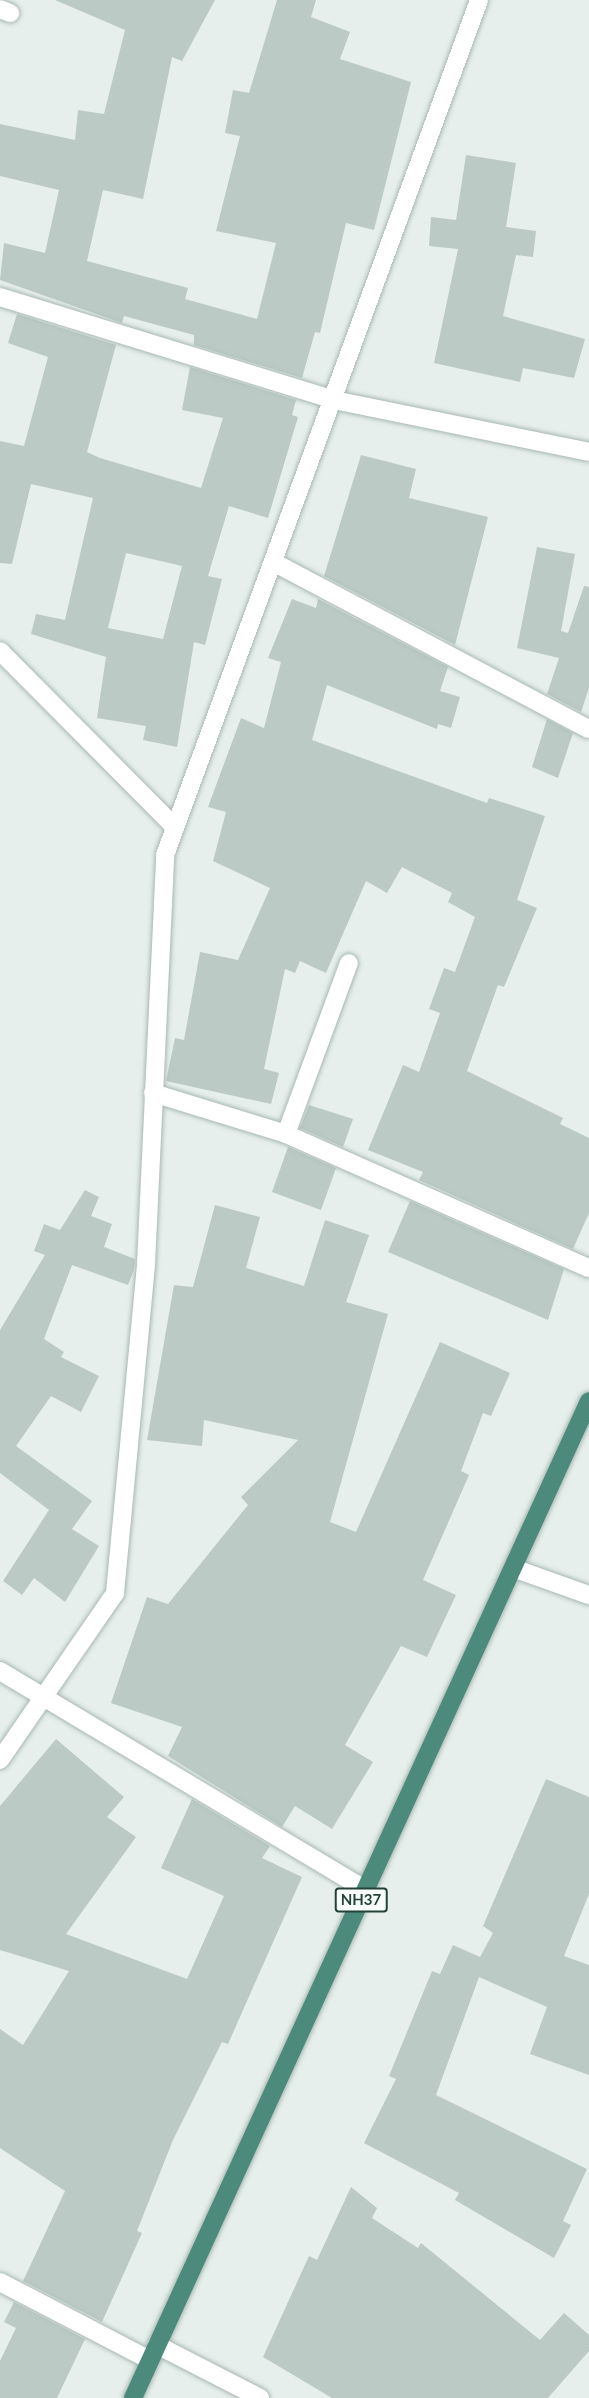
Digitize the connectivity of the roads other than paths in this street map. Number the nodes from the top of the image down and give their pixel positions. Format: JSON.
{"nodes":[{"id":1,"x":480,"y":0,"type":"edge"},
{"id":2,"x":0,"y":297,"type":"edge"},
{"id":3,"x":334,"y":400,"type":"junction"},
{"id":4,"x":589,"y":452,"type":"edge"},
{"id":5,"x":273,"y":562,"type":"junction"},
{"id":6,"x":0,"y":651,"type":"edge"},
{"id":7,"x":589,"y":729,"type":"edge"},
{"id":8,"x":175,"y":826,"type":"junction"},
{"id":9,"x":349,"y":963,"type":"dead end"},
{"id":10,"x":153,"y":1093,"type":"junction"},
{"id":11,"x":286,"y":1134,"type":"junction"},
{"id":12,"x":589,"y":1268,"type":"edge"},
{"id":13,"x":589,"y":1401,"type":"edge"},
{"id":14,"x":513,"y":1568,"type":"junction"},
{"id":15,"x":589,"y":1595,"type":"edge"},
{"id":16,"x":0,"y":1671,"type":"edge"},
{"id":17,"x":42,"y":1700,"type":"junction"},
{"id":18,"x":0,"y":1760,"type":"edge"},
{"id":19,"x":366,"y":1890,"type":"junction"},
{"id":20,"x":0,"y":2282,"type":"edge"},
{"id":21,"x":154,"y":2352,"type":"junction"},
{"id":22,"x":133,"y":2398,"type":"edge"},
{"id":23,"x":260,"y":2398,"type":"edge"}],
"edges":[{"from":1,"to":3,"type":"street"},
{"from":2,"to":3,"type":"street"},
{"from":3,"to":4,"type":"street"},
{"from":3,"to":5,"type":"street"},
{"from":5,"to":7,"type":"street"},
{"from":5,"to":8,"type":"street"},
{"from":6,"to":8,"type":"street"},
{"from":8,"to":10,"type":"street"},
{"from":9,"to":11,"type":"street"},
{"from":10,"to":11,"type":"street"},
{"from":10,"to":17,"type":"street"},
{"from":11,"to":12,"type":"street"},
{"from":13,"to":14,"type":"highway","number":"NH37"},
{"from":14,"to":15,"type":"street"},
{"from":14,"to":19,"type":"highway","number":"NH37"},
{"from":16,"to":17,"type":"street"},
{"from":17,"to":18,"type":"street"},
{"from":17,"to":19,"type":"street"},
{"from":19,"to":21,"type":"highway","number":"NH37"},
{"from":20,"to":21,"type":"street"},
{"from":21,"to":22,"type":"highway","number":"NH37"},
{"from":21,"to":23,"type":"street"}]}
